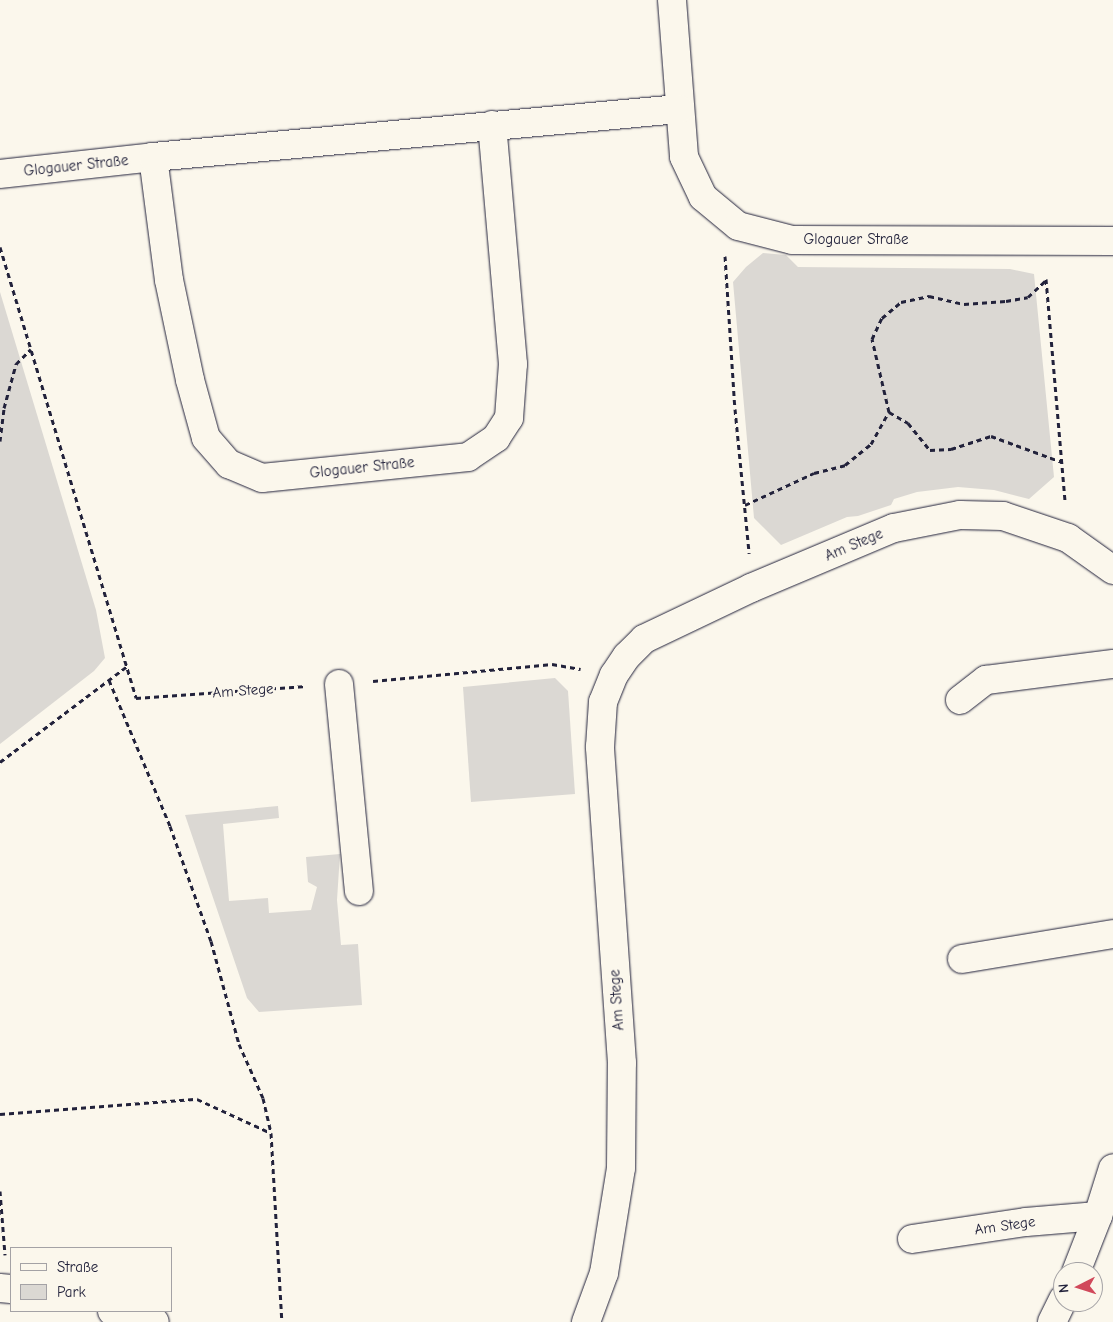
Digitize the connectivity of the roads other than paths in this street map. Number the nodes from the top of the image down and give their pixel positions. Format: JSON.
{"nodes":[{"id":1,"x":672,"y":0,"type":"edge"},
{"id":2,"x":680,"y":109,"type":"junction"},
{"id":3,"x":492,"y":125,"type":"junction"},
{"id":4,"x":153,"y":157,"type":"junction"},
{"id":5,"x":0,"y":174,"type":"edge"},
{"id":6,"x":1113,"y":241,"type":"edge"},
{"id":7,"x":1113,"y":570,"type":"edge"},
{"id":8,"x":1113,"y":664,"type":"edge"},
{"id":9,"x":339,"y":684,"type":"road end"},
{"id":10,"x":960,"y":700,"type":"dead end"},
{"id":11,"x":359,"y":891,"type":"dead end"},
{"id":12,"x":1113,"y":934,"type":"edge"},
{"id":13,"x":962,"y":959,"type":"dead end"},
{"id":14,"x":1113,"y":1168,"type":"edge"},
{"id":15,"x":1098,"y":1216,"type":"junction"},
{"id":16,"x":912,"y":1239,"type":"dead end"},
{"id":17,"x":1080,"y":1262,"type":"edge"},
{"id":18,"x":116,"y":1312,"type":"edge"},
{"id":19,"x":155,"y":1322,"type":"edge"},
{"id":20,"x":586,"y":1322,"type":"edge"}],
"edges":[{"from":1,"to":2,"type":"street","name":"Glogauer Straße"},
{"from":2,"to":3,"type":"street","name":"Glogauer Straße"},
{"from":2,"to":6,"type":"street","name":"Glogauer Straße"},
{"from":3,"to":4,"type":"street","name":"Glogauer Straße"},
{"from":3,"to":4,"type":"street","name":"Glogauer Straße"},
{"from":4,"to":5,"type":"street","name":"Glogauer Straße"},
{"from":7,"to":20,"type":"street","name":"Am Stege"},
{"from":8,"to":10,"type":"street"},
{"from":9,"to":11,"type":"street"},
{"from":12,"to":13,"type":"street"},
{"from":14,"to":15,"type":"street"},
{"from":15,"to":16,"type":"street","name":"Am Stege"},
{"from":15,"to":17,"type":"street"},
{"from":18,"to":19,"type":"street"}]}
